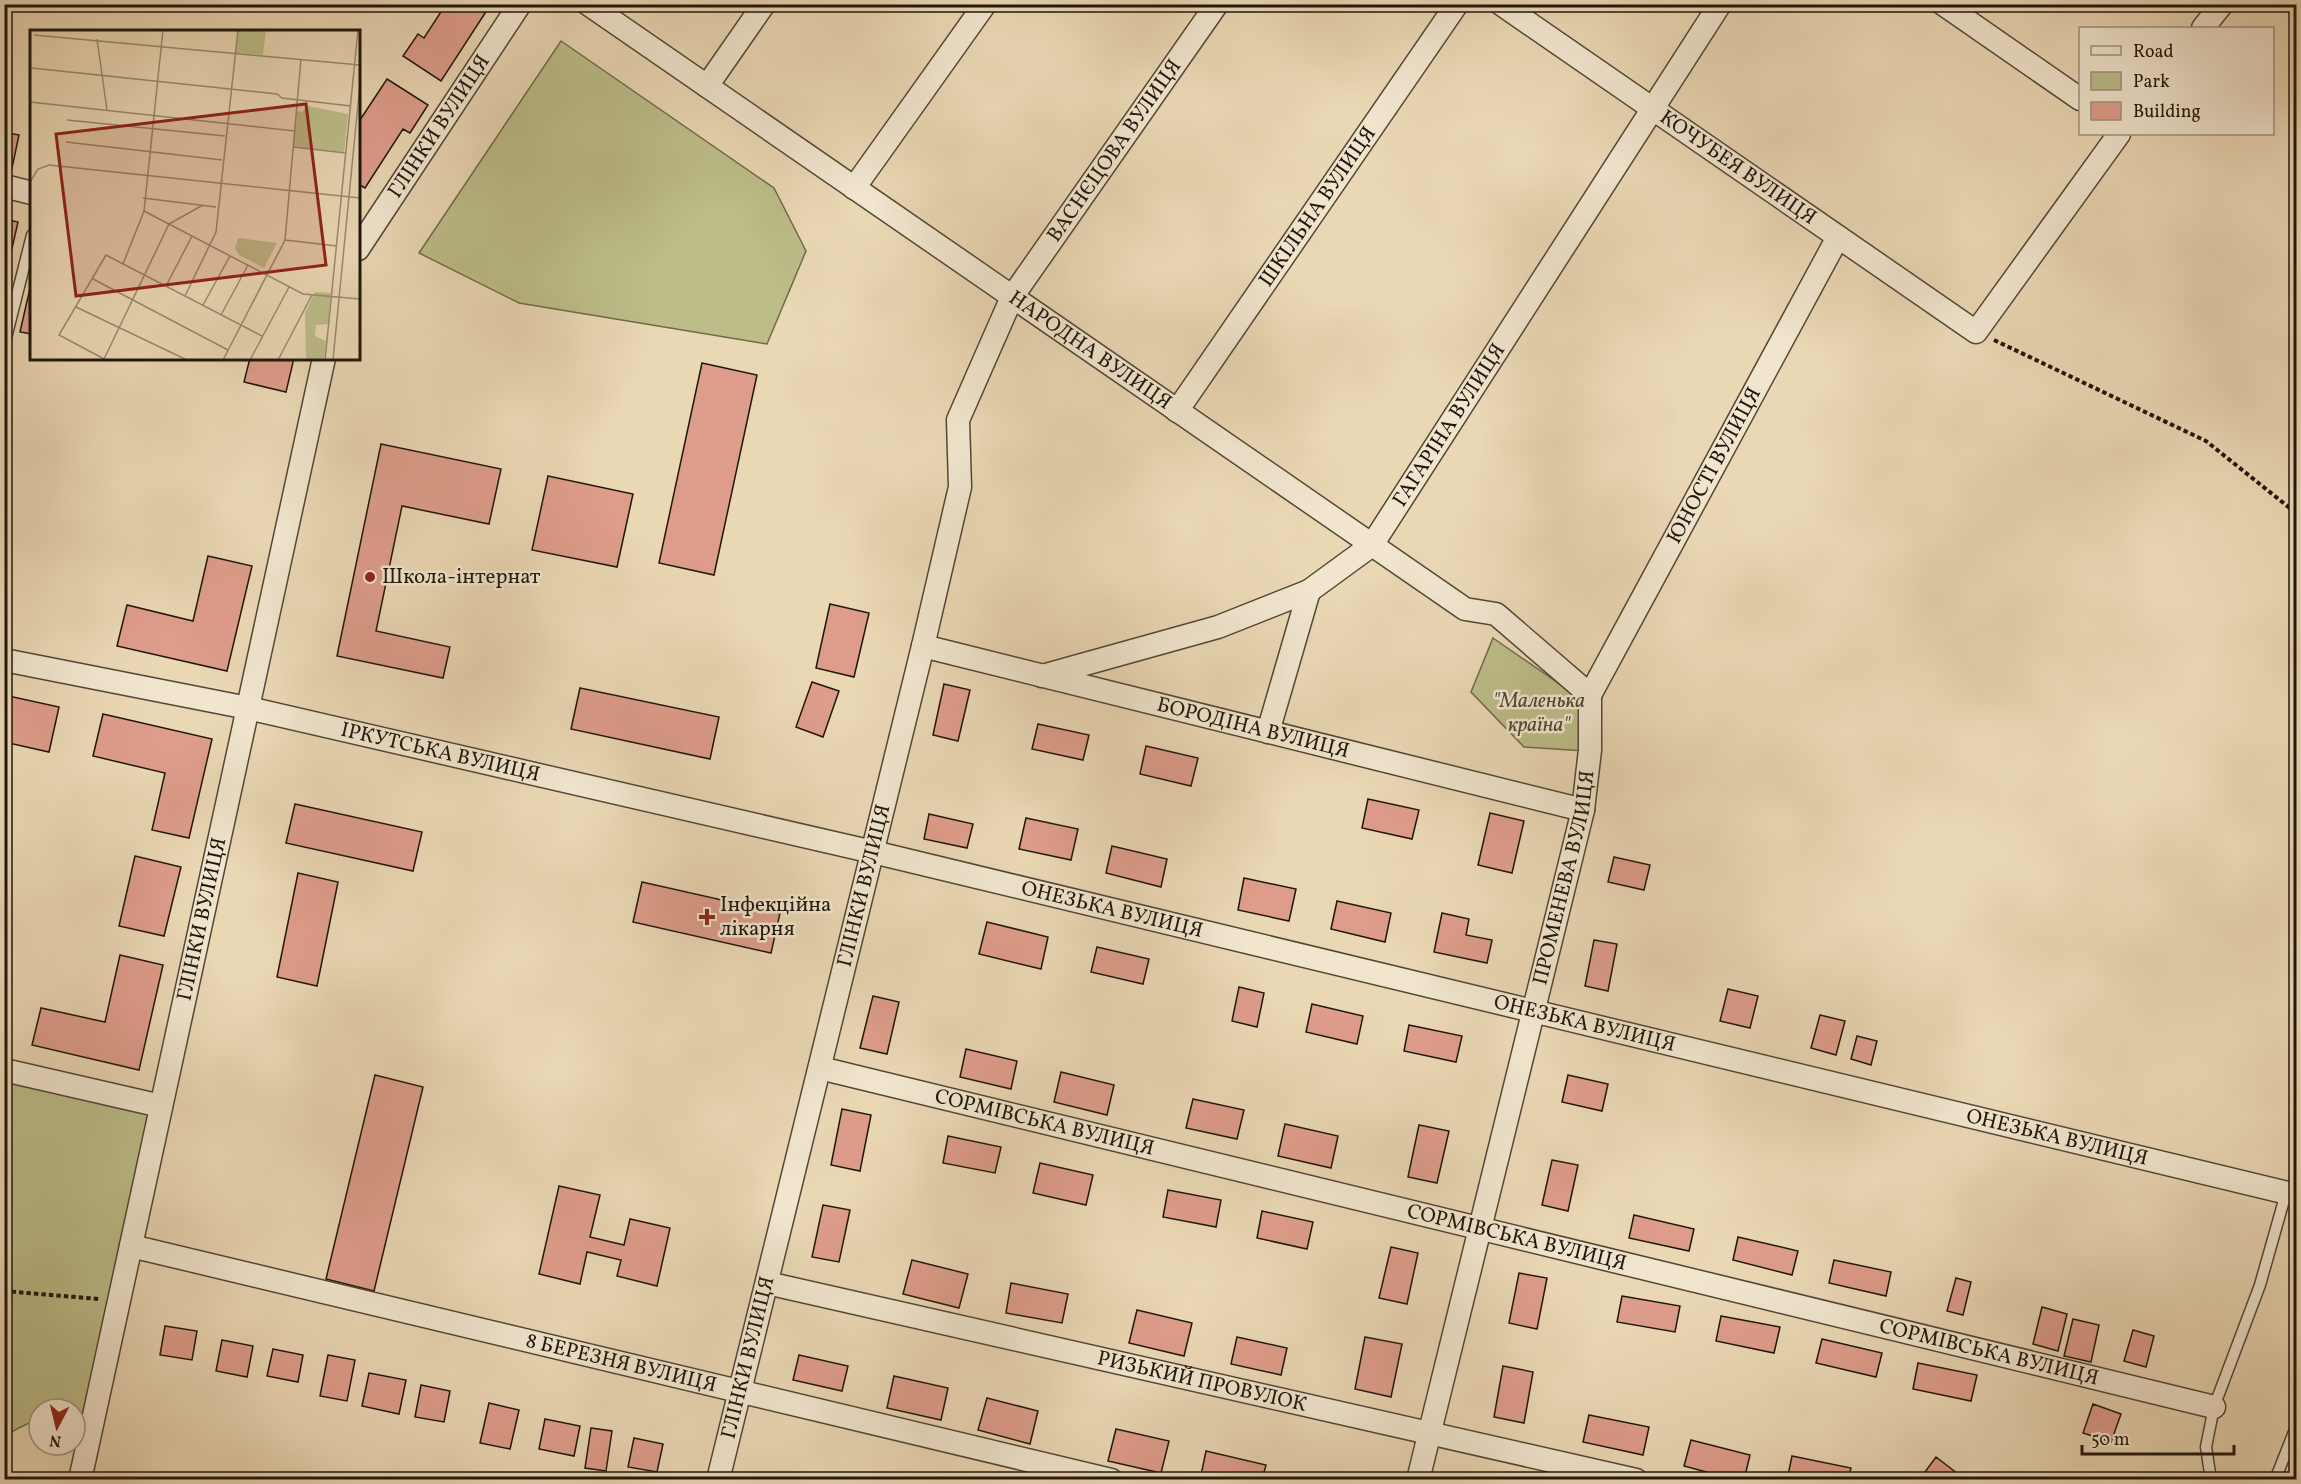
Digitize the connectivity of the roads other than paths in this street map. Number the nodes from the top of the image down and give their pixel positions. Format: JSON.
{"nodes":[{"id":1,"x":520,"y":4,"type":"edge"},
{"id":2,"x":588,"y":4,"type":"edge"},
{"id":3,"x":764,"y":4,"type":"edge"},
{"id":4,"x":985,"y":4,"type":"edge"},
{"id":5,"x":1217,"y":4,"type":"edge"},
{"id":6,"x":1457,"y":4,"type":"edge"},
{"id":7,"x":1500,"y":4,"type":"edge"},
{"id":8,"x":1720,"y":4,"type":"edge"},
{"id":9,"x":1943,"y":4,"type":"edge"},
{"id":10,"x":2222,"y":4,"type":"edge"},
{"id":11,"x":2204,"y":27,"type":"edge"},
{"id":12,"x":707,"y":86,"type":"junction"},
{"id":13,"x":2079,"y":98,"type":"edge"},
{"id":14,"x":1652,"y":109,"type":"junction"},
{"id":15,"x":2118,"y":135,"type":"edge"},
{"id":16,"x":4,"y":186,"type":"edge"},
{"id":17,"x":854,"y":188,"type":"junction"},
{"id":18,"x":30,"y":192,"type":"edge"},
{"id":19,"x":1838,"y":237,"type":"junction"},
{"id":20,"x":30,"y":243,"type":"edge"},
{"id":21,"x":360,"y":246,"type":"edge"},
{"id":22,"x":1012,"y":297,"type":"junction"},
{"id":23,"x":4,"y":346,"type":"edge"},
{"id":24,"x":324,"y":360,"type":"edge"},
{"id":25,"x":1177,"y":411,"type":"junction"},
{"id":26,"x":1372,"y":545,"type":"junction"},
{"id":27,"x":1309,"y":591,"type":"junction"},
{"id":28,"x":923,"y":646,"type":"junction"},
{"id":29,"x":4,"y":660,"type":"edge"},
{"id":30,"x":1042,"y":676,"type":"junction"},
{"id":31,"x":1590,"y":695,"type":"junction"},
{"id":32,"x":248,"y":708,"type":"junction"},
{"id":33,"x":1268,"y":732,"type":"junction"},
{"id":34,"x":1583,"y":810,"type":"junction"},
{"id":35,"x":873,"y":852,"type":"junction"},
{"id":36,"x":1534,"y":1011,"type":"junction"},
{"id":37,"x":820,"y":1068,"type":"junction"},
{"id":38,"x":4,"y":1070,"type":"edge"},
{"id":39,"x":161,"y":1106,"type":"junction"},
{"id":40,"x":2291,"y":1194,"type":"edge"},
{"id":41,"x":1480,"y":1228,"type":"junction"},
{"id":42,"x":131,"y":1246,"type":"junction"},
{"id":43,"x":767,"y":1283,"type":"junction"},
{"id":44,"x":740,"y":1391,"type":"junction"},
{"id":45,"x":2214,"y":1407,"type":"junction"},
{"id":46,"x":2296,"y":1427,"type":"edge"},
{"id":47,"x":1430,"y":1433,"type":"junction"},
{"id":48,"x":80,"y":1479,"type":"edge"},
{"id":49,"x":718,"y":1479,"type":"edge"},
{"id":50,"x":1110,"y":1479,"type":"edge"},
{"id":51,"x":1418,"y":1479,"type":"edge"},
{"id":52,"x":1636,"y":1479,"type":"edge"},
{"id":53,"x":2211,"y":1479,"type":"edge"},
{"id":54,"x":2275,"y":1479,"type":"edge"}],
"edges":[{"from":1,"to":21,"type":"street","name":"ГЛІНКИ ВУЛИЦЯ"},
{"from":2,"to":12,"type":"street","name":"НАРОДНА ВУЛИЦЯ"},
{"from":3,"to":12,"type":"street"},
{"from":4,"to":17,"type":"street"},
{"from":5,"to":22,"type":"street","name":"ВАСНЄЦОВА ВУЛИЦЯ"},
{"from":6,"to":25,"type":"street","name":"ШКІЛЬНА ВУЛИЦЯ"},
{"from":7,"to":14,"type":"street","name":"КОЧУБЕЯ ВУЛИЦЯ"},
{"from":8,"to":14,"type":"street","name":"ГАГАРІНА ВУЛИЦЯ"},
{"from":9,"to":13,"type":"street"},
{"from":10,"to":11,"type":"street"},
{"from":12,"to":17,"type":"street","name":"НАРОДНА ВУЛИЦЯ"},
{"from":14,"to":19,"type":"street","name":"КОЧУБЕЯ ВУЛИЦЯ"},
{"from":14,"to":26,"type":"street","name":"ГАГАРІНА ВУЛИЦЯ"},
{"from":15,"to":19,"type":"street","name":"КОЧУБЕЯ ВУЛИЦЯ"},
{"from":16,"to":18,"type":"street"},
{"from":17,"to":22,"type":"street","name":"НАРОДНА ВУЛИЦЯ"},
{"from":19,"to":31,"type":"street","name":"ЮНОСТІ ВУЛИЦЯ"},
{"from":20,"to":23,"type":"lane"},
{"from":22,"to":25,"type":"street","name":"НАРОДНА ВУЛИЦЯ"},
{"from":22,"to":28,"type":"street","name":"ГЛІНКИ ВУЛИЦЯ"},
{"from":24,"to":32,"type":"street","name":"ГЛІНКИ ВУЛИЦЯ"},
{"from":25,"to":26,"type":"street","name":"НАРОДНА ВУЛИЦЯ"},
{"from":26,"to":27,"type":"street","name":"ГАГАРІНА ВУЛИЦЯ"},
{"from":26,"to":31,"type":"street","name":"НАРОДНА ВУЛИЦЯ"},
{"from":27,"to":30,"type":"street","name":"ГАГАРІНА ВУЛИЦЯ"},
{"from":27,"to":33,"type":"street"},
{"from":28,"to":30,"type":"street","name":"БОРОДІНА ВУЛИЦЯ"},
{"from":28,"to":35,"type":"street","name":"ГЛІНКИ ВУЛИЦЯ"},
{"from":29,"to":32,"type":"street","name":"ІРКУТСЬКА ВУЛИЦЯ"},
{"from":30,"to":33,"type":"street","name":"БОРОДІНА ВУЛИЦЯ"},
{"from":31,"to":34,"type":"street","name":"ПРОМЕНЕВА ВУЛИЦЯ"},
{"from":32,"to":35,"type":"street","name":"ІРКУТСЬКА ВУЛИЦЯ"},
{"from":32,"to":39,"type":"street","name":"ГЛІНКИ ВУЛИЦЯ"},
{"from":33,"to":34,"type":"street","name":"БОРОДІНА ВУЛИЦЯ"},
{"from":34,"to":36,"type":"street","name":"ПРОМЕНЕВА ВУЛИЦЯ"},
{"from":35,"to":36,"type":"street","name":"ОНЕЗЬКА ВУЛИЦЯ"},
{"from":35,"to":37,"type":"street","name":"ГЛІНКИ ВУЛИЦЯ"},
{"from":36,"to":40,"type":"street","name":"ОНЕЗЬКА ВУЛИЦЯ"},
{"from":36,"to":41,"type":"street","name":"ПРОМЕНЕВА ВУЛИЦЯ"},
{"from":37,"to":41,"type":"street","name":"СОРМІВСЬКА ВУЛИЦЯ"},
{"from":37,"to":43,"type":"street","name":"ГЛІНКИ ВУЛИЦЯ"},
{"from":38,"to":39,"type":"street"},
{"from":39,"to":42,"type":"street","name":"ГЛІНКИ ВУЛИЦЯ"},
{"from":40,"to":45,"type":"lane"},
{"from":41,"to":45,"type":"street","name":"СОРМІВСЬКА ВУЛИЦЯ"},
{"from":41,"to":47,"type":"street","name":"ПРОМЕНЕВА ВУЛИЦЯ"},
{"from":42,"to":44,"type":"street","name":"8 БЕРЕЗНЯ ВУЛИЦЯ"},
{"from":42,"to":48,"type":"street","name":"ГЛІНКИ ВУЛИЦЯ"},
{"from":43,"to":44,"type":"street","name":"ГЛІНКИ ВУЛИЦЯ"},
{"from":43,"to":47,"type":"street","name":"РИЗЬКИЙ ПРОВУЛОК"},
{"from":44,"to":49,"type":"street","name":"ГЛІНКИ ВУЛИЦЯ"},
{"from":44,"to":50,"type":"street","name":"8 БЕРЕЗНЯ ВУЛИЦЯ"},
{"from":45,"to":53,"type":"lane"},
{"from":46,"to":54,"type":"lane"},
{"from":47,"to":51,"type":"street","name":"ПРОМЕНЕВА ВУЛИЦЯ"},
{"from":47,"to":52,"type":"street","name":"РИЗЬКИЙ ПРОВУЛОК"}]}
